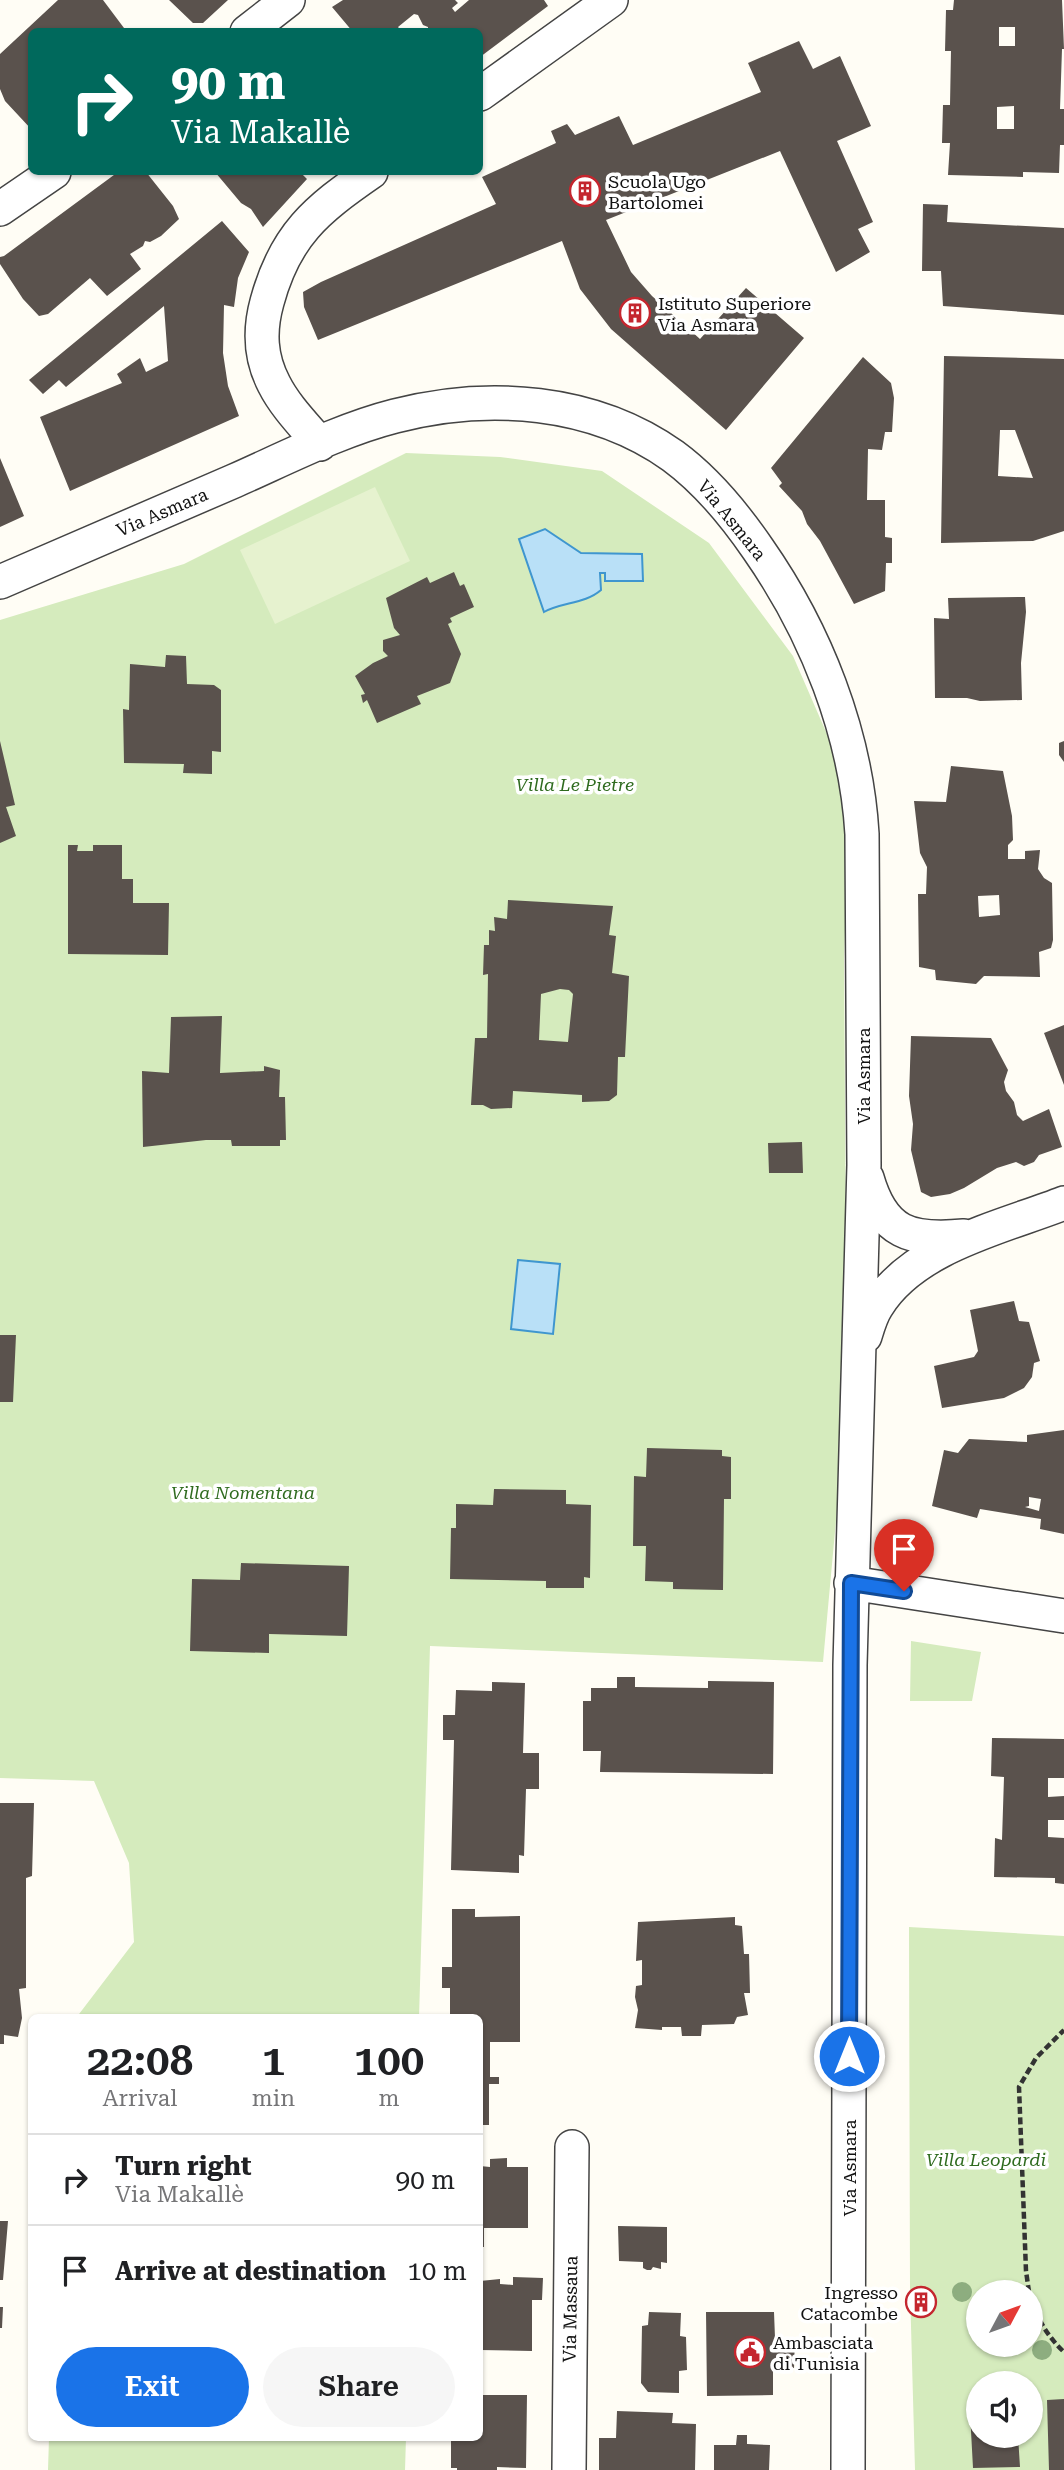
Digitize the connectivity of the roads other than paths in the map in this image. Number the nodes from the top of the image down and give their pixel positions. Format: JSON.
{"nodes":[{"id":1,"x":288,"y":0,"type":"edge"},
{"id":2,"x":611,"y":0,"type":"edge"},
{"id":3,"x":252,"y":28,"type":"edge"},
{"id":4,"x":483,"y":92,"type":"edge"},
{"id":5,"x":50,"y":175,"type":"edge"},
{"id":6,"x":366,"y":175,"type":"edge"},
{"id":7,"x":0,"y":209,"type":"edge"},
{"id":8,"x":320,"y":444,"type":"junction"},
{"id":9,"x":0,"y":582,"type":"edge"},
{"id":10,"x":864,"y":1165,"type":"junction"},
{"id":11,"x":1064,"y":1203,"type":"edge"},
{"id":12,"x":978,"y":1235,"type":"junction"},
{"id":13,"x":860,"y":1352,"type":"junction"},
{"id":14,"x":851,"y":1583,"type":"junction"},
{"id":15,"x":1064,"y":1616,"type":"edge"},
{"id":16,"x":572,"y":2147,"type":"dead end"},
{"id":17,"x":569,"y":2470,"type":"edge"},
{"id":18,"x":848,"y":2470,"type":"edge"}],
"edges":[{"from":1,"to":3,"type":"street"},
{"from":2,"to":4,"type":"street"},
{"from":5,"to":7,"type":"street"},
{"from":6,"to":8,"type":"street"},
{"from":8,"to":9,"type":"street","name":"Via Asmara"},
{"from":8,"to":10,"type":"street","name":"Via Asmara"},
{"from":10,"to":12,"type":"street"},
{"from":10,"to":13,"type":"street","name":"Via Asmara"},
{"from":11,"to":12,"type":"street"},
{"from":12,"to":13,"type":"street"},
{"from":13,"to":14,"type":"street","name":"Via Asmara"},
{"from":14,"to":15,"type":"street"},
{"from":14,"to":18,"type":"street","name":"Via Asmara"},
{"from":16,"to":17,"type":"street","name":"Via Massaua"}]}
